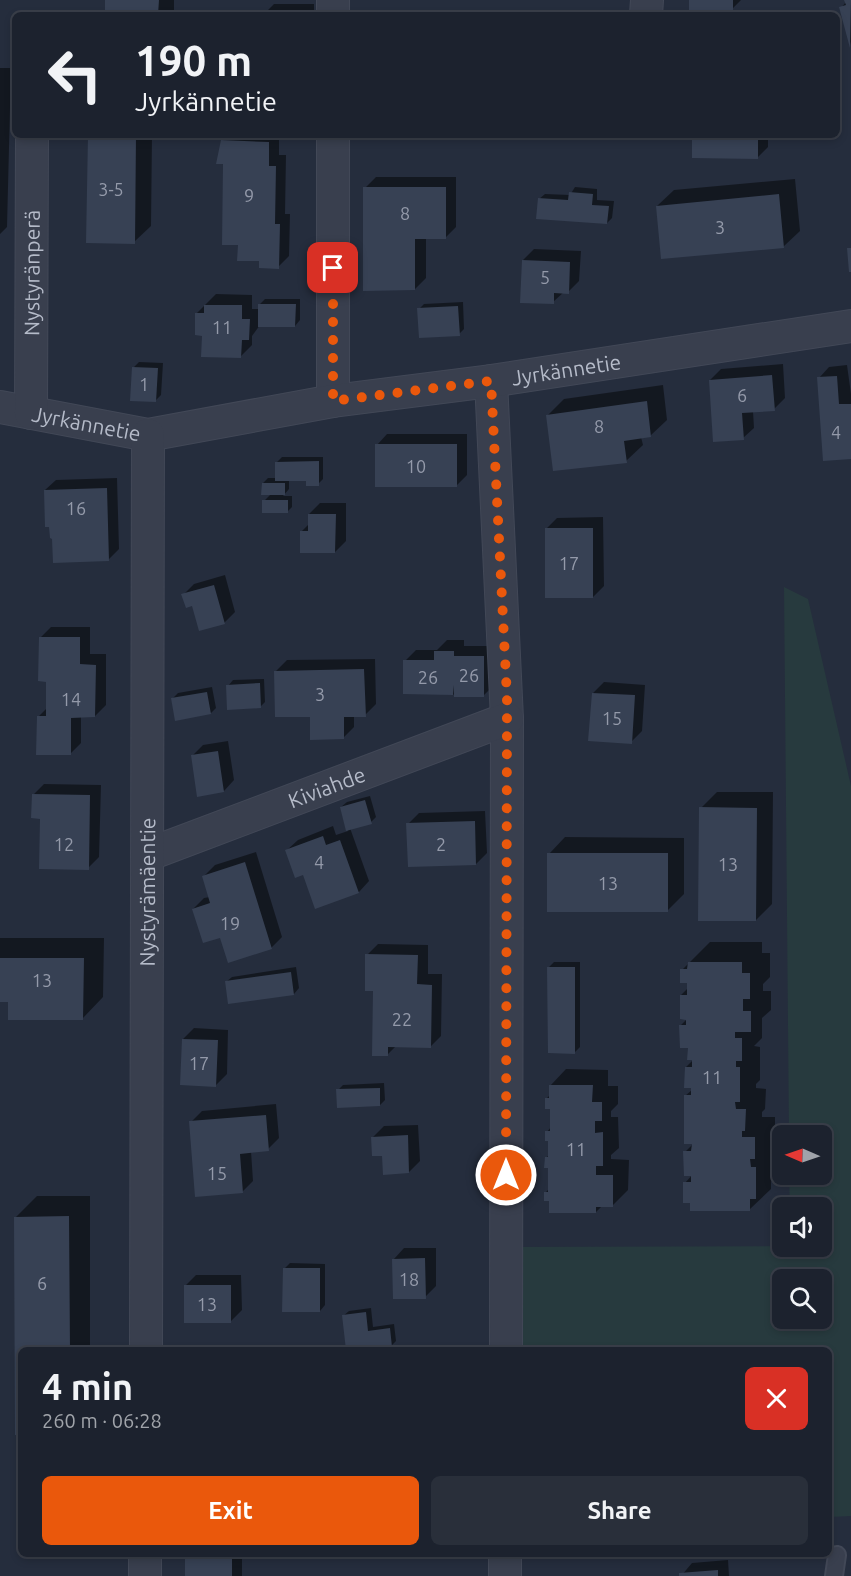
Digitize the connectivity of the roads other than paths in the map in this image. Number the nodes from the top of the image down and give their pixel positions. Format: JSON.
{"nodes":[{"id":1,"x":32,"y":138,"type":"edge"},
{"id":2,"x":333,"y":138,"type":"edge"},
{"id":3,"x":851,"y":326,"type":"edge"},
{"id":4,"x":491,"y":381,"type":"junction"},
{"id":5,"x":333,"y":401,"type":"junction"},
{"id":6,"x":0,"y":407,"type":"edge"},
{"id":7,"x":31,"y":413,"type":"junction"},
{"id":8,"x":148,"y":435,"type":"junction"},
{"id":9,"x":507,"y":720,"type":"junction"},
{"id":10,"x":147,"y":855,"type":"junction"},
{"id":11,"x":146,"y":1347,"type":"edge"},
{"id":12,"x":506,"y":1347,"type":"edge"},
{"id":13,"x":837,"y":1555,"type":"dead end"},
{"id":14,"x":145,"y":1557,"type":"edge"},
{"id":15,"x":505,"y":1557,"type":"edge"},
{"id":16,"x":145,"y":1576,"type":"edge"},
{"id":17,"x":505,"y":1576,"type":"edge"},
{"id":18,"x":834,"y":1576,"type":"edge"}],
"edges":[{"from":1,"to":7,"type":"street","name":"Nystyränperä"},
{"from":2,"to":5,"type":"street"},
{"from":3,"to":4,"type":"street","name":"Jyrkännetie"},
{"from":4,"to":5,"type":"street","name":"Jyrkännetie"},
{"from":4,"to":9,"type":"street"},
{"from":5,"to":8,"type":"street","name":"Jyrkännetie"},
{"from":6,"to":7,"type":"street","name":"Jyrkännetie"},
{"from":7,"to":8,"type":"street","name":"Jyrkännetie"},
{"from":8,"to":10,"type":"street","name":"Nystyrämäentie"},
{"from":9,"to":10,"type":"street","name":"Kiviahde"},
{"from":9,"to":12,"type":"street"},
{"from":10,"to":11,"type":"street","name":"Nystyrämäentie"},
{"from":13,"to":18,"type":"lane"},
{"from":14,"to":16,"type":"street"},
{"from":15,"to":17,"type":"street"}]}
